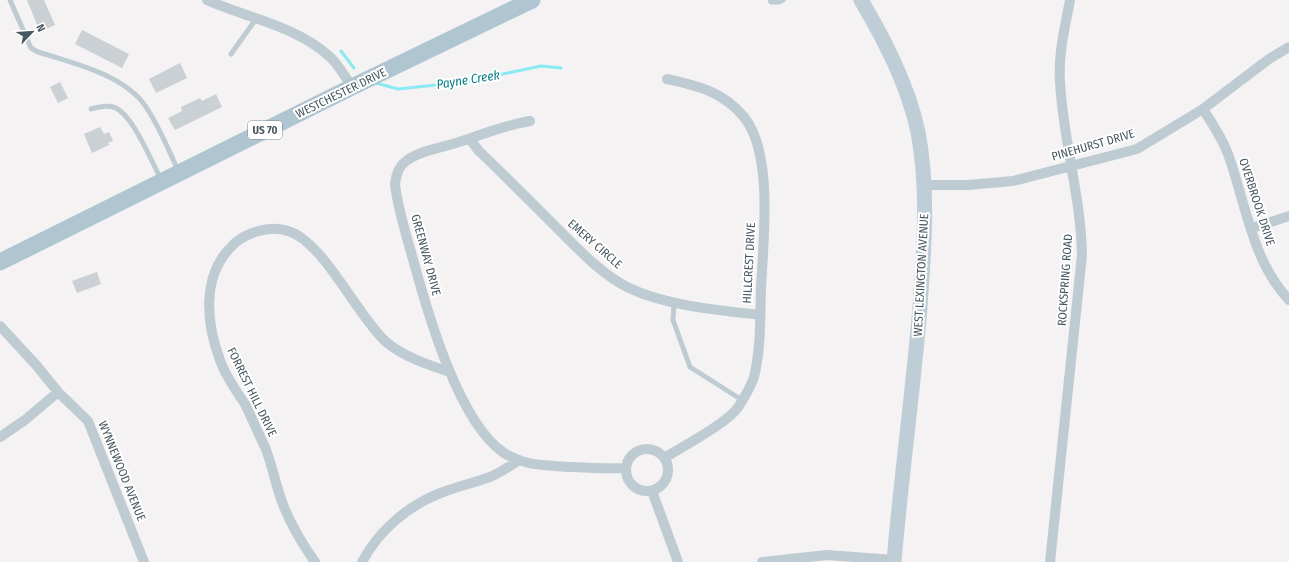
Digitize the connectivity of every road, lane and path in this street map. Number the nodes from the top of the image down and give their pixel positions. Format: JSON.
{"nodes":[{"id":1,"x":10,"y":0,"type":"edge"},
{"id":2,"x":207,"y":0,"type":"edge"},
{"id":3,"x":532,"y":0,"type":"edge"},
{"id":4,"x":770,"y":0,"type":"edge"},
{"id":5,"x":783,"y":0,"type":"edge"},
{"id":6,"x":861,"y":0,"type":"edge"},
{"id":7,"x":1070,"y":0,"type":"edge"},
{"id":8,"x":256,"y":19,"type":"junction"},
{"id":9,"x":1289,"y":47,"type":"edge"},
{"id":10,"x":231,"y":54,"type":"dead end"},
{"id":11,"x":667,"y":79,"type":"dead end"},
{"id":12,"x":352,"y":87,"type":"junction"},
{"id":13,"x":91,"y":109,"type":"dead end"},
{"id":14,"x":1203,"y":109,"type":"junction"},
{"id":15,"x":530,"y":121,"type":"dead end"},
{"id":16,"x":470,"y":139,"type":"junction"},
{"id":17,"x":1072,"y":166,"type":"junction"},
{"id":18,"x":180,"y":173,"type":"junction"},
{"id":19,"x":162,"y":181,"type":"junction"},
{"id":20,"x":925,"y":185,"type":"junction"},
{"id":21,"x":1289,"y":216,"type":"edge"},
{"id":22,"x":1252,"y":228,"type":"junction"},
{"id":23,"x":0,"y":262,"type":"edge"},
{"id":24,"x":1289,"y":300,"type":"edge"},
{"id":25,"x":675,"y":301,"type":"junction"},
{"id":26,"x":760,"y":315,"type":"junction"},
{"id":27,"x":0,"y":326,"type":"edge"},
{"id":28,"x":450,"y":372,"type":"junction"},
{"id":29,"x":58,"y":392,"type":"junction"},
{"id":30,"x":742,"y":400,"type":"junction"},
{"id":31,"x":0,"y":437,"type":"edge"},
{"id":32,"x":664,"y":458,"type":"junction"},
{"id":33,"x":520,"y":460,"type":"junction"},
{"id":34,"x":626,"y":468,"type":"junction"},
{"id":35,"x":652,"y":491,"type":"junction"},
{"id":36,"x":894,"y":561,"type":"edge"},
{"id":37,"x":144,"y":562,"type":"edge"},
{"id":38,"x":315,"y":562,"type":"edge"},
{"id":39,"x":362,"y":562,"type":"edge"},
{"id":40,"x":678,"y":562,"type":"edge"},
{"id":41,"x":762,"y":562,"type":"edge"},
{"id":42,"x":1050,"y":562,"type":"edge"}],
"edges":[{"from":1,"to":18,"type":"lane"},
{"from":2,"to":8,"type":"street"},
{"from":3,"to":12,"type":"main road","name":"WESTCHESTER DRIVE","number":"US 70"},
{"from":4,"to":5,"type":"lane"},
{"from":6,"to":20,"type":"street","name":"WEST LEXINGTON AVENUE"},
{"from":7,"to":17,"type":"street","name":"ROCKSPRING ROAD"},
{"from":8,"to":10,"type":"lane"},
{"from":8,"to":12,"type":"street"},
{"from":9,"to":14,"type":"street","name":"PINEHURST DRIVE"},
{"from":11,"to":26,"type":"street","name":"HILLCREST DRIVE"},
{"from":12,"to":18,"type":"main road","name":"WESTCHESTER DRIVE","number":"US 70"},
{"from":13,"to":19,"type":"lane"},
{"from":14,"to":17,"type":"street","name":"PINEHURST DRIVE"},
{"from":14,"to":22,"type":"street","name":"OVERBROOK DRIVE"},
{"from":15,"to":16,"type":"street","name":"GREENWAY DRIVE"},
{"from":16,"to":25,"type":"street","name":"EMERY CIRCLE"},
{"from":16,"to":28,"type":"street","name":"GREENWAY DRIVE"},
{"from":17,"to":20,"type":"street","name":"PINEHURST DRIVE"},
{"from":17,"to":42,"type":"street","name":"ROCKSPRING ROAD"},
{"from":18,"to":19,"type":"main road","name":"WESTCHESTER DRIVE","number":"US 70"},
{"from":19,"to":23,"type":"main road","name":"WESTCHESTER DRIVE","number":"US 70"},
{"from":20,"to":36,"type":"street","name":"WEST LEXINGTON AVENUE"},
{"from":21,"to":22,"type":"street"},
{"from":22,"to":24,"type":"street","name":"OVERBROOK DRIVE"},
{"from":25,"to":26,"type":"street","name":"EMERY CIRCLE"},
{"from":25,"to":30,"type":"lane"},
{"from":26,"to":30,"type":"street","name":"HILLCREST DRIVE"},
{"from":27,"to":29,"type":"street","name":"WYNNEWOOD AVENUE"},
{"from":28,"to":33,"type":"street","name":"GREENWAY DRIVE"},
{"from":28,"to":38,"type":"street","name":"FORREST HILL DRIVE"},
{"from":29,"to":31,"type":"street"},
{"from":29,"to":37,"type":"street","name":"WYNNEWOOD AVENUE"},
{"from":30,"to":32,"type":"street","name":"HILLCREST DRIVE"},
{"from":32,"to":34,"type":"street"},
{"from":32,"to":35,"type":"street"},
{"from":33,"to":34,"type":"street","name":"GREENWAY DRIVE"},
{"from":33,"to":39,"type":"street"},
{"from":34,"to":35,"type":"street"},
{"from":35,"to":40,"type":"street"},
{"from":36,"to":41,"type":"street"}]}
